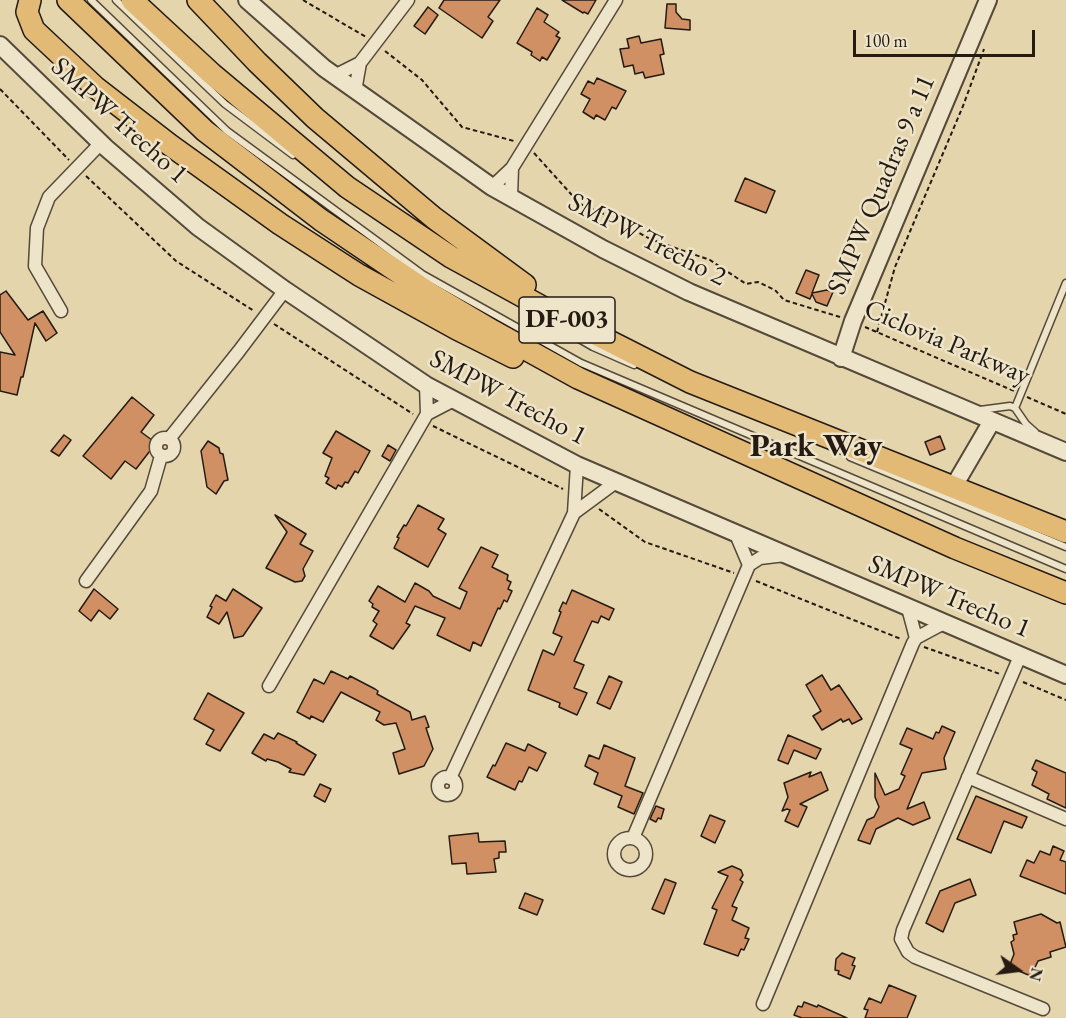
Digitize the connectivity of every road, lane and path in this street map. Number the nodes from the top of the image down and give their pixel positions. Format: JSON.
{"nodes":[{"id":1,"x":30,"y":0,"type":"edge"},
{"id":2,"x":68,"y":0,"type":"edge"},
{"id":3,"x":91,"y":0,"type":"edge"},
{"id":4,"x":116,"y":0,"type":"edge"},
{"id":5,"x":132,"y":0,"type":"edge"},
{"id":6,"x":198,"y":0,"type":"edge"},
{"id":7,"x":247,"y":0,"type":"edge"},
{"id":8,"x":303,"y":0,"type":"edge"},
{"id":9,"x":408,"y":0,"type":"edge"},
{"id":10,"x":616,"y":0,"type":"edge"},
{"id":11,"x":988,"y":0,"type":"edge"},
{"id":12,"x":375,"y":42,"type":"junction"},
{"id":13,"x":987,"y":42,"type":"dead end"},
{"id":14,"x":0,"y":45,"type":"edge"},
{"id":15,"x":360,"y":63,"type":"junction"},
{"id":16,"x":334,"y":76,"type":"junction"},
{"id":17,"x":356,"y":91,"type":"junction"},
{"id":18,"x":101,"y":143,"type":"junction"},
{"id":19,"x":527,"y":145,"type":"junction"},
{"id":20,"x":300,"y":160,"type":"dead end"},
{"id":21,"x":512,"y":168,"type":"junction"},
{"id":22,"x":328,"y":182,"type":"dead end"},
{"id":23,"x":492,"y":187,"type":"junction"},
{"id":24,"x":511,"y":197,"type":"junction"},
{"id":25,"x":1066,"y":283,"type":"edge"},
{"id":26,"x":285,"y":290,"type":"junction"},
{"id":27,"x":499,"y":292,"type":"dead end"},
{"id":28,"x":61,"y":311,"type":"dead end"},
{"id":29,"x":545,"y":314,"type":"junction"},
{"id":30,"x":853,"y":321,"type":"junction"},
{"id":31,"x":877,"y":332,"type":"junction"},
{"id":32,"x":841,"y":358,"type":"junction"},
{"id":33,"x":646,"y":370,"type":"dead end"},
{"id":34,"x":578,"y":378,"type":"junction"},
{"id":35,"x":667,"y":379,"type":"dead end"},
{"id":36,"x":426,"y":385,"type":"junction"},
{"id":37,"x":1021,"y":394,"type":"junction"},
{"id":38,"x":454,"y":400,"type":"junction"},
{"id":39,"x":720,"y":403,"type":"dead end"},
{"id":40,"x":1015,"y":408,"type":"junction"},
{"id":41,"x":964,"y":410,"type":"junction"},
{"id":42,"x":428,"y":414,"type":"junction"},
{"id":43,"x":1066,"y":414,"type":"edge"},
{"id":44,"x":992,"y":421,"type":"junction"},
{"id":45,"x":1060,"y":450,"type":"edge"},
{"id":46,"x":840,"y":453,"type":"dead end"},
{"id":47,"x":577,"y":465,"type":"junction"},
{"id":48,"x":616,"y":482,"type":"junction"},
{"id":49,"x":954,"y":486,"type":"junction"},
{"id":50,"x":574,"y":513,"type":"junction"},
{"id":51,"x":735,"y":532,"type":"junction"},
{"id":52,"x":1066,"y":532,"type":"edge"},
{"id":53,"x":1066,"y":547,"type":"edge"},
{"id":54,"x":786,"y":555,"type":"junction"},
{"id":55,"x":749,"y":565,"type":"junction"},
{"id":56,"x":1066,"y":569,"type":"edge"},
{"id":57,"x":86,"y":581,"type":"dead end"},
{"id":58,"x":1066,"y":593,"type":"edge"},
{"id":59,"x":908,"y":608,"type":"junction"},
{"id":60,"x":944,"y":623,"type":"junction"},
{"id":61,"x":916,"y":638,"type":"junction"},
{"id":62,"x":1020,"y":656,"type":"junction"},
{"id":63,"x":1066,"y":675,"type":"edge"},
{"id":64,"x":269,"y":686,"type":"dead end"},
{"id":65,"x":450,"y":777,"type":"dead end"},
{"id":66,"x":968,"y":777,"type":"junction"},
{"id":67,"x":1066,"y":819,"type":"edge"},
{"id":68,"x":633,"y":838,"type":"dead end"},
{"id":69,"x":763,"y":1004,"type":"dead end"},
{"id":70,"x":1043,"y":1009,"type":"dead end"}],
"edges":[{"from":1,"to":34,"type":"highway"},
{"from":2,"to":34,"type":"highway","number":"DF-003"},
{"from":3,"to":56,"type":"lane"},
{"from":4,"to":20,"type":"lane"},
{"from":5,"to":29,"type":"highway","number":"DF-003"},
{"from":6,"to":29,"type":"highway"},
{"from":7,"to":16,"type":"street","name":"SMPW Trecho 2"},
{"from":8,"to":12,"type":"path"},
{"from":9,"to":12,"type":"street"},
{"from":10,"to":19,"type":"street"},
{"from":11,"to":30,"type":"street","name":"SMPW Quadras 9 a 11"},
{"from":12,"to":15,"type":"street"},
{"from":12,"to":19,"type":"path"},
{"from":13,"to":31,"type":"path"},
{"from":14,"to":18,"type":"street","name":"SMPW Trecho 1"},
{"from":15,"to":16,"type":"street"},
{"from":15,"to":17,"type":"street"},
{"from":16,"to":17,"type":"street","name":"SMPW Trecho 2"},
{"from":17,"to":23,"type":"street","name":"SMPW Trecho 2"},
{"from":18,"to":26,"type":"street","name":"SMPW Trecho 1"},
{"from":18,"to":28,"type":"street"},
{"from":19,"to":21,"type":"street"},
{"from":19,"to":30,"type":"path","name":"Ciclovia Parkway"},
{"from":21,"to":23,"type":"street"},
{"from":21,"to":24,"type":"street"},
{"from":22,"to":27,"type":"lane"},
{"from":23,"to":24,"type":"street","name":"SMPW Trecho 2"},
{"from":24,"to":32,"type":"street","name":"SMPW Trecho 2"},
{"from":25,"to":37,"type":"lane"},
{"from":26,"to":36,"type":"street","name":"SMPW Trecho 1"},
{"from":26,"to":57,"type":"street"},
{"from":29,"to":33,"type":"lane"},
{"from":29,"to":49,"type":"highway","number":"DF-003"},
{"from":30,"to":31,"type":"path","name":"Ciclovia Parkway"},
{"from":30,"to":32,"type":"street","name":"SMPW Quadras 9 a 11"},
{"from":31,"to":37,"type":"path","name":"Ciclovia Parkway"},
{"from":32,"to":41,"type":"street","name":"SMPW Trecho 2"},
{"from":34,"to":58,"type":"highway","number":"DF-003"},
{"from":35,"to":39,"type":"lane"},
{"from":36,"to":38,"type":"street","name":"SMPW Trecho 1"},
{"from":36,"to":42,"type":"street"},
{"from":37,"to":40,"type":"lane"},
{"from":37,"to":43,"type":"path","name":"Ciclovia Parkway"},
{"from":38,"to":42,"type":"street"},
{"from":38,"to":47,"type":"street","name":"SMPW Trecho 1"},
{"from":40,"to":41,"type":"lane"},
{"from":40,"to":45,"type":"lane"},
{"from":41,"to":44,"type":"street","name":"SMPW Trecho 2"},
{"from":42,"to":64,"type":"street"},
{"from":44,"to":45,"type":"street","name":"SMPW Trecho 2"},
{"from":44,"to":49,"type":"street"},
{"from":46,"to":53,"type":"lane"},
{"from":47,"to":48,"type":"street","name":"SMPW Trecho 1"},
{"from":47,"to":50,"type":"street"},
{"from":48,"to":50,"type":"street"},
{"from":48,"to":51,"type":"street","name":"SMPW Trecho 1"},
{"from":49,"to":52,"type":"highway","number":"DF-003"},
{"from":50,"to":65,"type":"street"},
{"from":51,"to":54,"type":"street","name":"SMPW Trecho 1"},
{"from":51,"to":55,"type":"street"},
{"from":54,"to":55,"type":"street"},
{"from":54,"to":59,"type":"street","name":"SMPW Trecho 1"},
{"from":55,"to":68,"type":"street"},
{"from":59,"to":60,"type":"street","name":"SMPW Trecho 1"},
{"from":59,"to":61,"type":"street"},
{"from":60,"to":61,"type":"street"},
{"from":60,"to":62,"type":"street","name":"SMPW Trecho 1"},
{"from":61,"to":69,"type":"street"},
{"from":62,"to":63,"type":"street","name":"SMPW Trecho 1"},
{"from":62,"to":66,"type":"street"},
{"from":66,"to":67,"type":"street"},
{"from":66,"to":70,"type":"street"}]}
